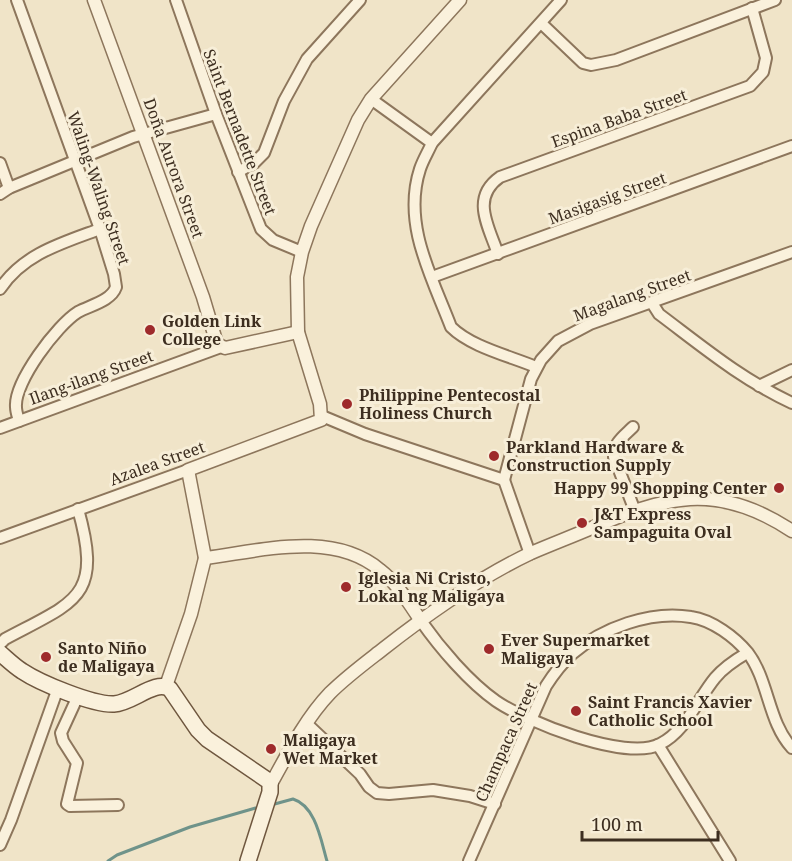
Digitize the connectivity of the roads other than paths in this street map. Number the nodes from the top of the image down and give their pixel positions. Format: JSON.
{"nodes":[{"id":1,"x":17,"y":0,"type":"edge"},
{"id":2,"x":94,"y":0,"type":"edge"},
{"id":3,"x":176,"y":0,"type":"edge"},
{"id":4,"x":360,"y":0,"type":"edge"},
{"id":5,"x":460,"y":0,"type":"edge"},
{"id":6,"x":561,"y":0,"type":"edge"},
{"id":7,"x":775,"y":0,"type":"edge"},
{"id":8,"x":752,"y":8,"type":"junction"},
{"id":9,"x":541,"y":23,"type":"junction"},
{"id":10,"x":371,"y":99,"type":"junction"},
{"id":11,"x":216,"y":114,"type":"junction"},
{"id":12,"x":144,"y":133,"type":"junction"},
{"id":13,"x":432,"y":144,"type":"junction"},
{"id":14,"x":792,"y":146,"type":"edge"},
{"id":15,"x":75,"y":162,"type":"junction"},
{"id":16,"x":0,"y":163,"type":"edge"},
{"id":17,"x":238,"y":172,"type":"junction"},
{"id":18,"x":5,"y":191,"type":"edge"},
{"id":19,"x":99,"y":229,"type":"junction"},
{"id":20,"x":302,"y":252,"type":"junction"},
{"id":21,"x":792,"y":252,"type":"edge"},
{"id":22,"x":498,"y":254,"type":"junction"},
{"id":23,"x":432,"y":277,"type":"junction"},
{"id":24,"x":0,"y":290,"type":"edge"},
{"id":25,"x":652,"y":303,"type":"junction"},
{"id":26,"x":297,"y":332,"type":"junction"},
{"id":27,"x":221,"y":347,"type":"junction"},
{"id":28,"x":536,"y":367,"type":"junction"},
{"id":29,"x":792,"y":370,"type":"edge"},
{"id":30,"x":759,"y":386,"type":"junction"},
{"id":31,"x":792,"y":403,"type":"edge"},
{"id":32,"x":322,"y":416,"type":"junction"},
{"id":33,"x":19,"y":421,"type":"junction"},
{"id":34,"x":633,"y":427,"type":"dead end"},
{"id":35,"x":0,"y":428,"type":"edge"},
{"id":36,"x":188,"y":470,"type":"junction"},
{"id":37,"x":504,"y":480,"type":"junction"},
{"id":38,"x":78,"y":510,"type":"junction"},
{"id":39,"x":634,"y":511,"type":"junction"},
{"id":40,"x":792,"y":531,"type":"edge"},
{"id":41,"x":0,"y":538,"type":"edge"},
{"id":42,"x":530,"y":554,"type":"junction"},
{"id":43,"x":205,"y":558,"type":"junction"},
{"id":44,"x":421,"y":621,"type":"junction"},
{"id":45,"x":0,"y":644,"type":"edge"},
{"id":46,"x":0,"y":653,"type":"edge"},
{"id":47,"x":747,"y":653,"type":"junction"},
{"id":48,"x":166,"y":686,"type":"junction"},
{"id":49,"x":58,"y":688,"type":"junction"},
{"id":50,"x":78,"y":696,"type":"junction"},
{"id":51,"x":531,"y":719,"type":"junction"},
{"id":52,"x":307,"y":724,"type":"junction"},
{"id":53,"x":658,"y":746,"type":"junction"},
{"id":54,"x":792,"y":748,"type":"edge"},
{"id":55,"x":271,"y":784,"type":"junction"},
{"id":56,"x":495,"y":804,"type":"junction"},
{"id":57,"x":118,"y":805,"type":"dead end"},
{"id":58,"x":0,"y":845,"type":"edge"},
{"id":59,"x":249,"y":861,"type":"edge"},
{"id":60,"x":470,"y":861,"type":"edge"},
{"id":61,"x":730,"y":861,"type":"edge"}],
"edges":[{"from":1,"to":15,"type":"street","name":"Waling-Waling Street"},
{"from":2,"to":12,"type":"street","name":"Doña Aurora Street"},
{"from":3,"to":11,"type":"street","name":"Saint Bernadette Street"},
{"from":4,"to":17,"type":"street"},
{"from":5,"to":10,"type":"street"},
{"from":6,"to":9,"type":"street"},
{"from":7,"to":8,"type":"street"},
{"from":8,"to":9,"type":"street"},
{"from":8,"to":22,"type":"street","name":"Espina Baba Street"},
{"from":9,"to":13,"type":"street"},
{"from":10,"to":13,"type":"street"},
{"from":10,"to":20,"type":"street"},
{"from":11,"to":12,"type":"street"},
{"from":11,"to":17,"type":"street","name":"Saint Bernadette Street"},
{"from":12,"to":15,"type":"street"},
{"from":12,"to":27,"type":"street","name":"Doña Aurora Street"},
{"from":13,"to":23,"type":"street"},
{"from":14,"to":22,"type":"street","name":"Masigasig Street"},
{"from":15,"to":18,"type":"street"},
{"from":15,"to":19,"type":"street","name":"Waling-Waling Street"},
{"from":16,"to":18,"type":"street"},
{"from":17,"to":20,"type":"street","name":"Saint Bernadette Street"},
{"from":19,"to":24,"type":"street"},
{"from":19,"to":33,"type":"street","name":"Waling-Waling Street"},
{"from":20,"to":26,"type":"street"},
{"from":21,"to":25,"type":"street","name":"Magalang Street"},
{"from":22,"to":23,"type":"street","name":"Masigasig Street"},
{"from":23,"to":28,"type":"street"},
{"from":25,"to":28,"type":"street","name":"Magalang Street"},
{"from":25,"to":30,"type":"street"},
{"from":26,"to":27,"type":"street","name":"Ilang-ilang Street"},
{"from":26,"to":32,"type":"street"},
{"from":27,"to":33,"type":"street","name":"Ilang-ilang Street"},
{"from":28,"to":37,"type":"street","name":"Magalang Street"},
{"from":29,"to":30,"type":"street"},
{"from":30,"to":31,"type":"street"},
{"from":32,"to":36,"type":"street","name":"Azalea Street"},
{"from":32,"to":37,"type":"street"},
{"from":33,"to":35,"type":"street","name":"Ilang-ilang Street"},
{"from":34,"to":39,"type":"street"},
{"from":36,"to":38,"type":"street","name":"Azalea Street"},
{"from":36,"to":43,"type":"street"},
{"from":37,"to":42,"type":"street"},
{"from":38,"to":41,"type":"street","name":"Azalea Street"},
{"from":38,"to":45,"type":"street"},
{"from":39,"to":40,"type":"street"},
{"from":39,"to":42,"type":"street"},
{"from":42,"to":44,"type":"street"},
{"from":43,"to":44,"type":"street"},
{"from":43,"to":48,"type":"street"},
{"from":44,"to":51,"type":"street"},
{"from":44,"to":52,"type":"street"},
{"from":46,"to":49,"type":"main road"},
{"from":47,"to":51,"type":"street","name":"Champaca Street"},
{"from":47,"to":53,"type":"street"},
{"from":47,"to":54,"type":"street","name":"Champaca Street"},
{"from":48,"to":50,"type":"main road"},
{"from":48,"to":55,"type":"main road"},
{"from":49,"to":50,"type":"main road"},
{"from":49,"to":58,"type":"street"},
{"from":50,"to":57,"type":"street"},
{"from":51,"to":53,"type":"street"},
{"from":51,"to":56,"type":"street","name":"Champaca Street"},
{"from":52,"to":55,"type":"street"},
{"from":52,"to":56,"type":"street"},
{"from":53,"to":61,"type":"street"},
{"from":55,"to":59,"type":"main road"},
{"from":56,"to":60,"type":"street","name":"Champaca Street"}]}
